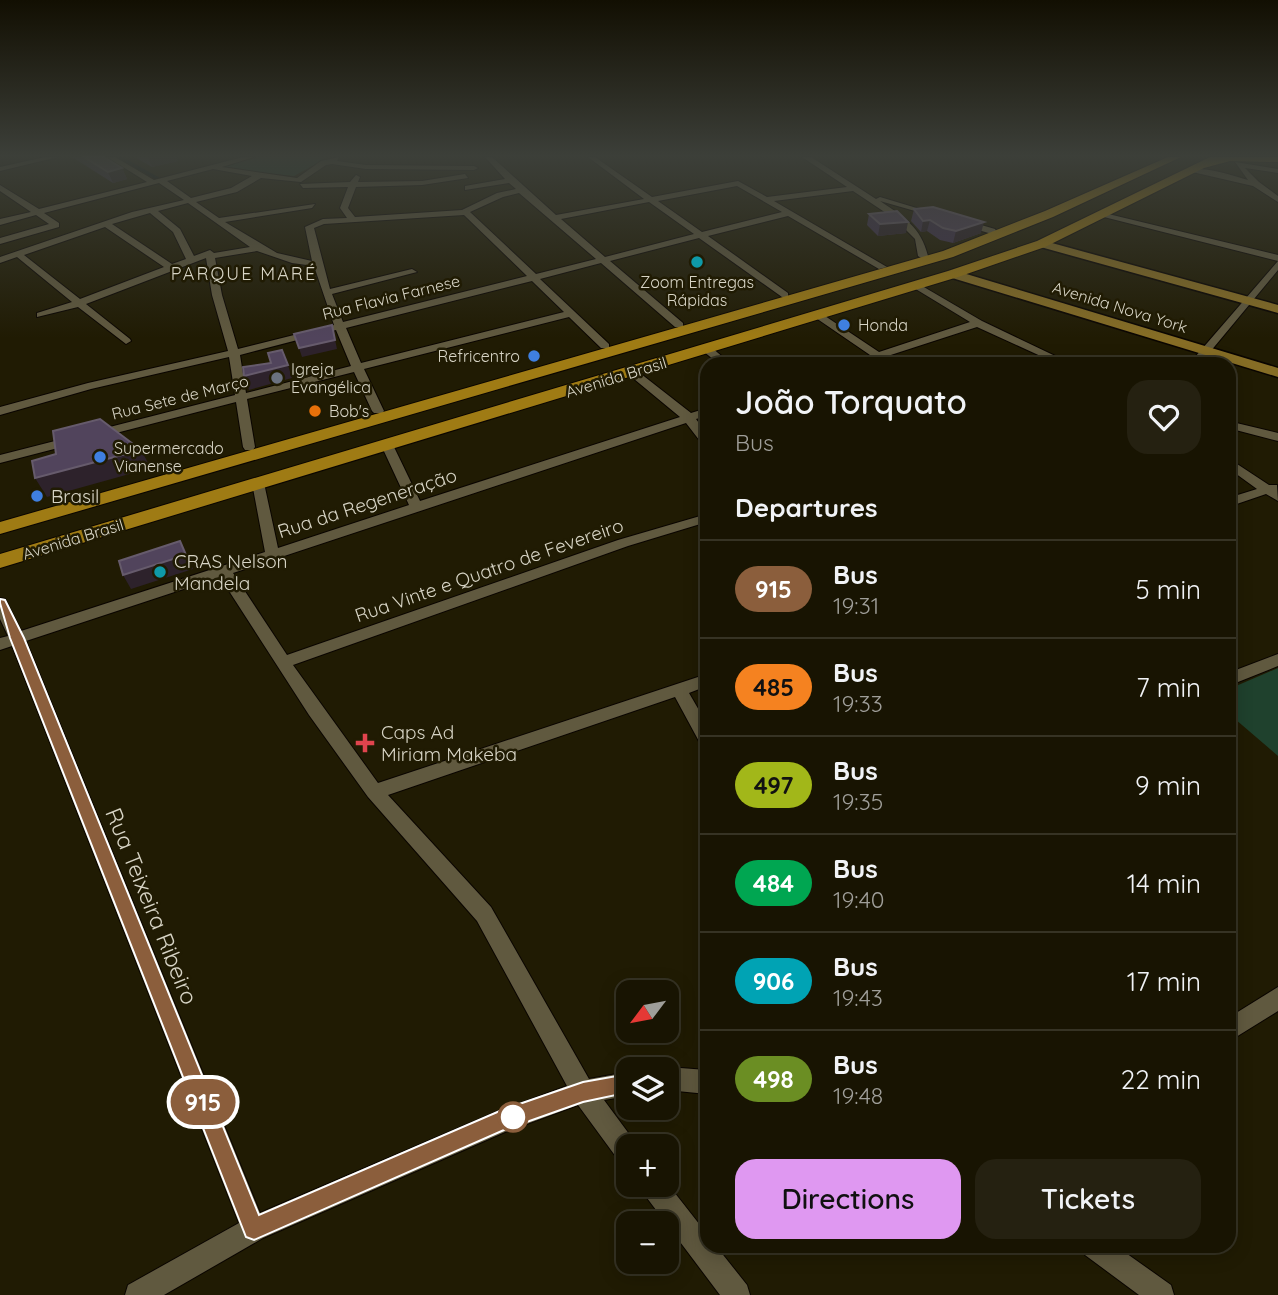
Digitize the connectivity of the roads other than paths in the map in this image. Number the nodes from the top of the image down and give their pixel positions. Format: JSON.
{"nodes":[{"id":1,"x":128,"y":217,"type":"edge"},
{"id":2,"x":161,"y":217,"type":"edge"},
{"id":3,"x":213,"y":217,"type":"edge"},
{"id":4,"x":241,"y":217,"type":"edge"},
{"id":5,"x":320,"y":217,"type":"edge"},
{"id":6,"x":328,"y":217,"type":"edge"},
{"id":7,"x":351,"y":217,"type":"edge"},
{"id":8,"x":393,"y":217,"type":"edge"},
{"id":9,"x":472,"y":217,"type":"edge"},
{"id":10,"x":678,"y":217,"type":"edge"},
{"id":11,"x":770,"y":217,"type":"edge"},
{"id":12,"x":797,"y":217,"type":"edge"},
{"id":13,"x":898,"y":217,"type":"edge"},
{"id":14,"x":1025,"y":217,"type":"edge"},
{"id":15,"x":1037,"y":217,"type":"edge"},
{"id":16,"x":1084,"y":217,"type":"edge"},
{"id":17,"x":1096,"y":217,"type":"edge"},
{"id":18,"x":1117,"y":217,"type":"edge"},
{"id":19,"x":555,"y":218,"type":"edge"},
{"id":20,"x":46,"y":219,"type":"joint"},
{"id":21,"x":218,"y":221,"type":"junction"},
{"id":22,"x":322,"y":221,"type":"junction"},
{"id":23,"x":353,"y":221,"type":"junction"},
{"id":24,"x":957,"y":221,"type":"edge"},
{"id":25,"x":106,"y":224,"type":"junction"},
{"id":26,"x":0,"y":231,"type":"edge"},
{"id":27,"x":992,"y":232,"type":"junction"},
{"id":28,"x":701,"y":234,"type":"junction"},
{"id":29,"x":0,"y":241,"type":"edge"},
{"id":30,"x":1041,"y":244,"type":"junction"},
{"id":31,"x":257,"y":247,"type":"junction"},
{"id":32,"x":18,"y":254,"type":"junction"},
{"id":33,"x":210,"y":254,"type":"junction"},
{"id":34,"x":923,"y":256,"type":"junction"},
{"id":35,"x":1278,"y":258,"type":"edge"},
{"id":36,"x":191,"y":259,"type":"junction"},
{"id":37,"x":603,"y":259,"type":"junction"},
{"id":38,"x":0,"y":260,"type":"edge"},
{"id":39,"x":318,"y":264,"type":"junction"},
{"id":40,"x":1278,"y":264,"type":"edge"},
{"id":41,"x":170,"y":267,"type":"junction"},
{"id":42,"x":882,"y":267,"type":"junction"},
{"id":43,"x":412,"y":272,"type":"dead end"},
{"id":44,"x":953,"y":274,"type":"junction"},
{"id":45,"x":534,"y":276,"type":"junction"},
{"id":46,"x":853,"y":282,"type":"junction"},
{"id":47,"x":917,"y":286,"type":"junction"},
{"id":48,"x":328,"y":292,"type":"junction"},
{"id":49,"x":785,"y":295,"type":"junction"},
{"id":50,"x":1249,"y":301,"type":"junction"},
{"id":51,"x":79,"y":303,"type":"junction"},
{"id":52,"x":833,"y":306,"type":"junction"},
{"id":53,"x":1278,"y":309,"type":"edge"},
{"id":54,"x":571,"y":313,"type":"junction"},
{"id":55,"x":41,"y":315,"type":"dead end"},
{"id":56,"x":818,"y":316,"type":"junction"},
{"id":57,"x":978,"y":323,"type":"junction"},
{"id":58,"x":679,"y":325,"type":"junction"},
{"id":59,"x":341,"y":326,"type":"junction"},
{"id":60,"x":126,"y":341,"type":"dead end"},
{"id":61,"x":605,"y":346,"type":"junction"},
{"id":62,"x":707,"y":349,"type":"junction"},
{"id":63,"x":1205,"y":351,"type":"junction"},
{"id":64,"x":234,"y":353,"type":"junction"},
{"id":65,"x":879,"y":356,"type":"junction"},
{"id":66,"x":717,"y":357,"type":"edge"},
{"id":67,"x":876,"y":357,"type":"edge"},
{"id":68,"x":1052,"y":357,"type":"edge"},
{"id":69,"x":1200,"y":357,"type":"edge"},
{"id":70,"x":1225,"y":357,"type":"edge"},
{"id":71,"x":1236,"y":360,"type":"edge"},
{"id":72,"x":358,"y":368,"type":"junction"},
{"id":73,"x":632,"y":372,"type":"junction"},
{"id":74,"x":1278,"y":373,"type":"edge"},
{"id":75,"x":242,"y":397,"type":"junction"},
{"id":76,"x":506,"y":403,"type":"junction"},
{"id":77,"x":0,"y":411,"type":"edge"},
{"id":78,"x":379,"y":411,"type":"junction"},
{"id":79,"x":700,"y":414,"type":"edge"},
{"id":80,"x":689,"y":418,"type":"junction"},
{"id":81,"x":1236,"y":426,"type":"edge"},
{"id":82,"x":700,"y":433,"type":"edge"},
{"id":83,"x":1278,"y":437,"type":"edge"},
{"id":84,"x":388,"y":447,"type":"junction"},
{"id":85,"x":255,"y":450,"type":"junction"},
{"id":86,"x":0,"y":459,"type":"edge"},
{"id":87,"x":1236,"y":467,"type":"edge"},
{"id":88,"x":175,"y":468,"type":"joint"},
{"id":89,"x":258,"y":483,"type":"junction"},
{"id":90,"x":1274,"y":491,"type":"edge"},
{"id":91,"x":1236,"y":501,"type":"edge"},
{"id":92,"x":186,"y":504,"type":"junction"},
{"id":93,"x":417,"y":509,"type":"junction"},
{"id":94,"x":0,"y":518,"type":"edge"},
{"id":95,"x":700,"y":519,"type":"edge"},
{"id":96,"x":0,"y":528,"type":"edge"},
{"id":97,"x":0,"y":552,"type":"edge"},
{"id":98,"x":272,"y":556,"type":"junction"},
{"id":99,"x":0,"y":561,"type":"edge"},
{"id":100,"x":224,"y":571,"type":"junction"},
{"id":101,"x":0,"y":603,"type":"edge"},
{"id":102,"x":17,"y":638,"type":"junction"},
{"id":103,"x":0,"y":644,"type":"edge"},
{"id":104,"x":1278,"y":660,"type":"edge"},
{"id":105,"x":284,"y":662,"type":"junction"},
{"id":106,"x":1236,"y":677,"type":"edge"},
{"id":107,"x":700,"y":682,"type":"edge"},
{"id":108,"x":679,"y":690,"type":"junction"},
{"id":109,"x":700,"y":728,"type":"edge"},
{"id":110,"x":374,"y":792,"type":"junction"},
{"id":111,"x":1278,"y":999,"type":"edge"},
{"id":112,"x":1236,"y":1026,"type":"edge"},
{"id":113,"x":679,"y":1080,"type":"edge"},
{"id":114,"x":700,"y":1081,"type":"edge"},
{"id":115,"x":616,"y":1086,"type":"edge"},
{"id":116,"x":583,"y":1092,"type":"junction"},
{"id":117,"x":616,"y":1136,"type":"edge"},
{"id":118,"x":662,"y":1197,"type":"edge"},
{"id":119,"x":254,"y":1229,"type":"junction"},
{"id":120,"x":700,"y":1247,"type":"edge"},
{"id":121,"x":705,"y":1253,"type":"edge"},
{"id":122,"x":1104,"y":1253,"type":"edge"},
{"id":123,"x":138,"y":1295,"type":"edge"},
{"id":124,"x":737,"y":1295,"type":"edge"},
{"id":125,"x":1161,"y":1295,"type":"edge"}],
"edges":[{"from":1,"to":25,"type":"street"},
{"from":2,"to":36,"type":"street"},
{"from":3,"to":21,"type":"street"},
{"from":4,"to":21,"type":"street"},
{"from":5,"to":22,"type":"street"},
{"from":6,"to":22,"type":"street"},
{"from":7,"to":23,"type":"street"},
{"from":8,"to":23,"type":"street"},
{"from":9,"to":45,"type":"street"},
{"from":10,"to":28,"type":"street"},
{"from":11,"to":28,"type":"street","name":"Rua Flavia Farnese"},
{"from":12,"to":42,"type":"street"},
{"from":13,"to":34,"type":"street"},
{"from":14,"to":27,"type":"highway","name":"Avenida Brasil"},
{"from":15,"to":46,"type":"highway","name":"Avenida Brasil"},
{"from":16,"to":52,"type":"highway","name":"Avenida Brasil"},
{"from":17,"to":30,"type":"highway","name":"Avenida Brasil"},
{"from":18,"to":35,"type":"street"},
{"from":19,"to":37,"type":"street"},
{"from":20,"to":26,"type":"street"},
{"from":20,"to":29,"type":"street"},
{"from":21,"to":31,"type":"street"},
{"from":22,"to":23,"type":"street"},
{"from":22,"to":39,"type":"street"},
{"from":24,"to":27,"type":"street"},
{"from":25,"to":32,"type":"street"},
{"from":25,"to":41,"type":"street"},
{"from":27,"to":34,"type":"highway","name":"Avenida Brasil"},
{"from":28,"to":37,"type":"street","name":"Rua Flavia Farnese"},
{"from":28,"to":49,"type":"street"},
{"from":30,"to":44,"type":"highway","name":"Avenida Brasil"},
{"from":30,"to":50,"type":"main road"},
{"from":31,"to":33,"type":"street"},
{"from":31,"to":39,"type":"street"},
{"from":32,"to":38,"type":"street"},
{"from":32,"to":51,"type":"street"},
{"from":33,"to":36,"type":"street"},
{"from":33,"to":64,"type":"street"},
{"from":34,"to":42,"type":"highway","name":"Avenida Brasil"},
{"from":34,"to":46,"type":"highway"},
{"from":36,"to":41,"type":"street"},
{"from":37,"to":45,"type":"street","name":"Rua Flavia Farnese"},
{"from":37,"to":58,"type":"street"},
{"from":39,"to":48,"type":"street"},
{"from":40,"to":50,"type":"street"},
{"from":41,"to":51,"type":"street"},
{"from":42,"to":49,"type":"highway","name":"Avenida Brasil"},
{"from":43,"to":48,"type":"street"},
{"from":44,"to":47,"type":"highway","name":"Avenida Brasil"},
{"from":44,"to":63,"type":"main road","name":"Avenida Nova York"},
{"from":45,"to":54,"type":"street"},
{"from":45,"to":59,"type":"street","name":"Rua Flavia Farnese"},
{"from":46,"to":85,"type":"highway","name":"Avenida Brasil"},
{"from":47,"to":52,"type":"highway"},
{"from":47,"to":56,"type":"highway","name":"Avenida Brasil"},
{"from":47,"to":57,"type":"street"},
{"from":48,"to":59,"type":"street"},
{"from":49,"to":58,"type":"highway","name":"Avenida Brasil"},
{"from":50,"to":53,"type":"main road"},
{"from":50,"to":63,"type":"street"},
{"from":51,"to":55,"type":"street"},
{"from":51,"to":60,"type":"street"},
{"from":52,"to":76,"type":"highway","name":"Avenida Brasil"},
{"from":54,"to":61,"type":"street"},
{"from":54,"to":72,"type":"street","name":"Rua Sete de Março"},
{"from":56,"to":62,"type":"highway","name":"Avenida Brasil"},
{"from":56,"to":65,"type":"street"},
{"from":57,"to":65,"type":"street"},
{"from":57,"to":68,"type":"street"},
{"from":58,"to":61,"type":"highway","name":"Avenida Brasil"},
{"from":59,"to":64,"type":"street","name":"Rua Flavia Farnese"},
{"from":59,"to":72,"type":"street"},
{"from":61,"to":78,"type":"highway","name":"Avenida Brasil"},
{"from":62,"to":66,"type":"street"},
{"from":62,"to":73,"type":"highway","name":"Avenida Brasil"},
{"from":63,"to":69,"type":"street"},
{"from":63,"to":70,"type":"main road","name":"Avenida Nova York"},
{"from":64,"to":75,"type":"street"},
{"from":64,"to":77,"type":"street","name":"Rua Flavia Farnese"},
{"from":65,"to":67,"type":"street"},
{"from":71,"to":74,"type":"main road","name":"Avenida Nova York"},
{"from":72,"to":75,"type":"street","name":"Rua Sete de Março"},
{"from":72,"to":78,"type":"street"},
{"from":73,"to":80,"type":"street"},
{"from":73,"to":84,"type":"highway","name":"Avenida Brasil"},
{"from":75,"to":85,"type":"street"},
{"from":75,"to":86,"type":"street","name":"Rua Sete de Março"},
{"from":76,"to":92,"type":"highway"},
{"from":76,"to":97,"type":"highway","name":"Avenida Brasil"},
{"from":78,"to":85,"type":"highway","name":"Avenida Brasil"},
{"from":79,"to":80,"type":"street","name":"Rua da Regeneração"},
{"from":80,"to":82,"type":"street"},
{"from":80,"to":93,"type":"street","name":"Rua da Regeneração"},
{"from":81,"to":83,"type":"street"},
{"from":84,"to":89,"type":"highway","name":"Avenida Brasil"},
{"from":84,"to":93,"type":"street"},
{"from":85,"to":88,"type":"highway"},
{"from":85,"to":96,"type":"highway","name":"Avenida Brasil"},
{"from":87,"to":90,"type":"street"},
{"from":88,"to":94,"type":"highway"},
{"from":89,"to":92,"type":"highway","name":"Avenida Brasil"},
{"from":89,"to":98,"type":"street"},
{"from":90,"to":91,"type":"street"},
{"from":92,"to":99,"type":"highway","name":"Avenida Brasil"},
{"from":93,"to":98,"type":"street","name":"Rua da Regeneração"},
{"from":95,"to":105,"type":"street","name":"Rua Vinte e Quatro de Fevereiro"},
{"from":98,"to":100,"type":"street","name":"Rua da Regeneração"},
{"from":100,"to":102,"type":"street","name":"Rua da Regeneração"},
{"from":100,"to":105,"type":"street"},
{"from":101,"to":102,"type":"street","name":"Rua Teixeira Ribeiro"},
{"from":102,"to":103,"type":"street","name":"Rua da Regeneração"},
{"from":102,"to":119,"type":"street","name":"Rua Teixeira Ribeiro"},
{"from":104,"to":106,"type":"street"},
{"from":105,"to":110,"type":"street"},
{"from":107,"to":108,"type":"street"},
{"from":108,"to":109,"type":"street"},
{"from":108,"to":110,"type":"street"},
{"from":110,"to":116,"type":"street"},
{"from":111,"to":112,"type":"street"},
{"from":113,"to":114,"type":"street"},
{"from":115,"to":116,"type":"street"},
{"from":116,"to":117,"type":"street"},
{"from":116,"to":119,"type":"street"},
{"from":118,"to":120,"type":"street"},
{"from":119,"to":123,"type":"street"},
{"from":121,"to":124,"type":"street"},
{"from":122,"to":125,"type":"street"}]}
